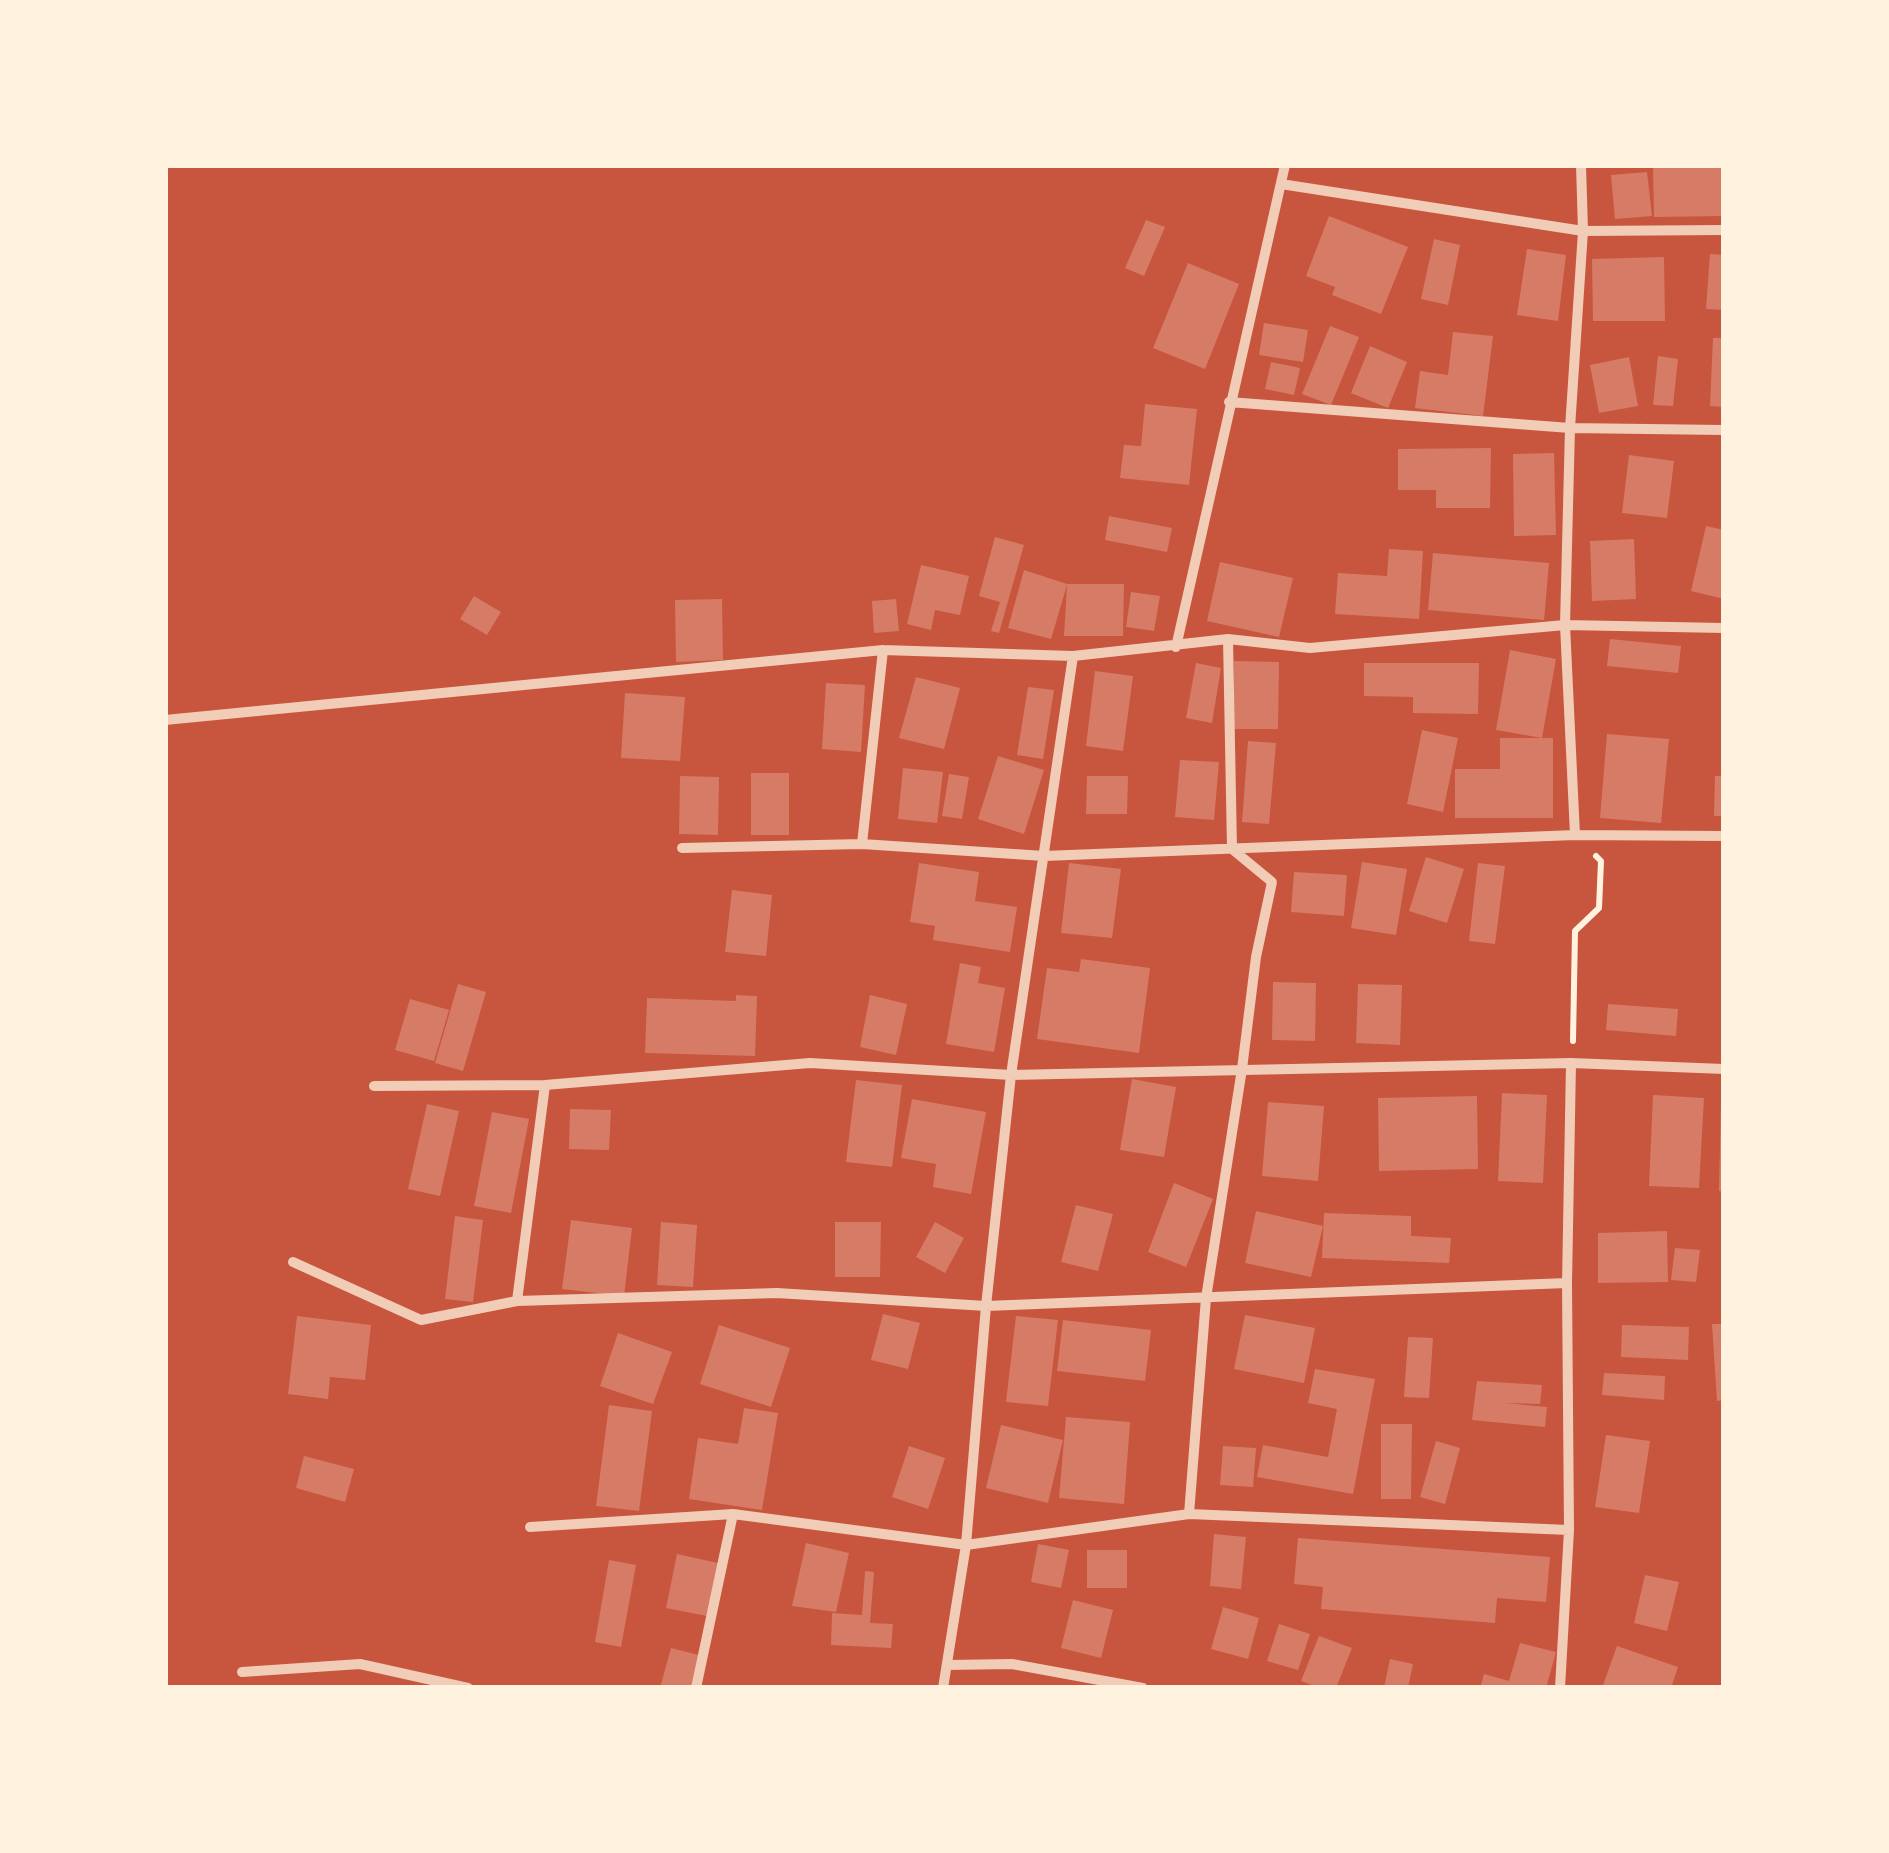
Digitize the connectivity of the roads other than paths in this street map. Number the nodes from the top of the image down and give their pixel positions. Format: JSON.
{"nodes":[{"id":1,"x":1285,"y":165,"type":"edge"},
{"id":2,"x":1581,"y":165,"type":"edge"},
{"id":3,"x":1281,"y":184,"type":"junction"},
{"id":4,"x":1724,"y":230,"type":"edge"},
{"id":5,"x":1582,"y":231,"type":"junction"},
{"id":6,"x":1229,"y":402,"type":"junction"},
{"id":7,"x":1570,"y":428,"type":"junction"},
{"id":8,"x":1724,"y":430,"type":"edge"},
{"id":9,"x":1566,"y":625,"type":"junction"},
{"id":10,"x":1724,"y":628,"type":"edge"},
{"id":11,"x":1228,"y":639,"type":"junction"},
{"id":12,"x":1176,"y":648,"type":"junction"},
{"id":13,"x":884,"y":650,"type":"junction"},
{"id":14,"x":1073,"y":656,"type":"junction"},
{"id":15,"x":165,"y":720,"type":"edge"},
{"id":16,"x":1575,"y":835,"type":"junction"},
{"id":17,"x":1724,"y":836,"type":"edge"},
{"id":18,"x":862,"y":844,"type":"junction"},
{"id":19,"x":682,"y":848,"type":"dead end"},
{"id":20,"x":1232,"y":849,"type":"junction"},
{"id":21,"x":1044,"y":856,"type":"junction"},
{"id":22,"x":1571,"y":1063,"type":"junction"},
{"id":23,"x":1242,"y":1069,"type":"junction"},
{"id":24,"x":1724,"y":1069,"type":"edge"},
{"id":25,"x":1011,"y":1075,"type":"junction"},
{"id":26,"x":374,"y":1086,"type":"dead end"},
{"id":27,"x":545,"y":1086,"type":"junction"},
{"id":28,"x":293,"y":1262,"type":"dead end"},
{"id":29,"x":1568,"y":1283,"type":"junction"},
{"id":30,"x":1206,"y":1298,"type":"junction"},
{"id":31,"x":516,"y":1301,"type":"junction"},
{"id":32,"x":986,"y":1306,"type":"junction"},
{"id":33,"x":733,"y":1514,"type":"junction"},
{"id":34,"x":1190,"y":1514,"type":"junction"},
{"id":35,"x":530,"y":1528,"type":"dead end"},
{"id":36,"x":1569,"y":1530,"type":"junction"},
{"id":37,"x":966,"y":1546,"type":"junction"},
{"id":38,"x":947,"y":1665,"type":"junction"},
{"id":39,"x":242,"y":1672,"type":"dead end"},
{"id":40,"x":468,"y":1688,"type":"edge"},
{"id":41,"x":696,"y":1688,"type":"edge"},
{"id":42,"x":943,"y":1688,"type":"edge"},
{"id":43,"x":1143,"y":1688,"type":"edge"},
{"id":44,"x":1560,"y":1688,"type":"edge"}],
"edges":[{"from":1,"to":3,"type":"street"},
{"from":2,"to":5,"type":"street"},
{"from":3,"to":5,"type":"street"},
{"from":3,"to":6,"type":"street"},
{"from":4,"to":5,"type":"street"},
{"from":5,"to":7,"type":"street"},
{"from":6,"to":7,"type":"street"},
{"from":6,"to":12,"type":"street"},
{"from":7,"to":8,"type":"street"},
{"from":7,"to":9,"type":"street"},
{"from":9,"to":10,"type":"street"},
{"from":9,"to":11,"type":"street"},
{"from":9,"to":16,"type":"street"},
{"from":11,"to":12,"type":"street"},
{"from":11,"to":20,"type":"street"},
{"from":12,"to":14,"type":"street"},
{"from":13,"to":14,"type":"street"},
{"from":13,"to":15,"type":"street"},
{"from":13,"to":18,"type":"street"},
{"from":14,"to":21,"type":"street"},
{"from":16,"to":17,"type":"street"},
{"from":16,"to":20,"type":"street"},
{"from":18,"to":19,"type":"street"},
{"from":18,"to":21,"type":"street"},
{"from":20,"to":21,"type":"street"},
{"from":20,"to":23,"type":"street"},
{"from":21,"to":25,"type":"street"},
{"from":22,"to":23,"type":"street"},
{"from":22,"to":24,"type":"street"},
{"from":22,"to":29,"type":"street"},
{"from":23,"to":25,"type":"street"},
{"from":23,"to":30,"type":"street"},
{"from":25,"to":27,"type":"street"},
{"from":25,"to":32,"type":"street"},
{"from":26,"to":27,"type":"street"},
{"from":27,"to":31,"type":"street"},
{"from":28,"to":31,"type":"street"},
{"from":29,"to":30,"type":"street"},
{"from":29,"to":36,"type":"street"},
{"from":30,"to":32,"type":"street"},
{"from":30,"to":34,"type":"street"},
{"from":31,"to":32,"type":"street"},
{"from":32,"to":37,"type":"street"},
{"from":33,"to":35,"type":"street"},
{"from":33,"to":37,"type":"street"},
{"from":33,"to":41,"type":"street"},
{"from":34,"to":36,"type":"street"},
{"from":34,"to":37,"type":"street"},
{"from":36,"to":44,"type":"street"},
{"from":37,"to":38,"type":"street"},
{"from":38,"to":42,"type":"street"},
{"from":38,"to":43,"type":"street"},
{"from":39,"to":40,"type":"street"}]}
